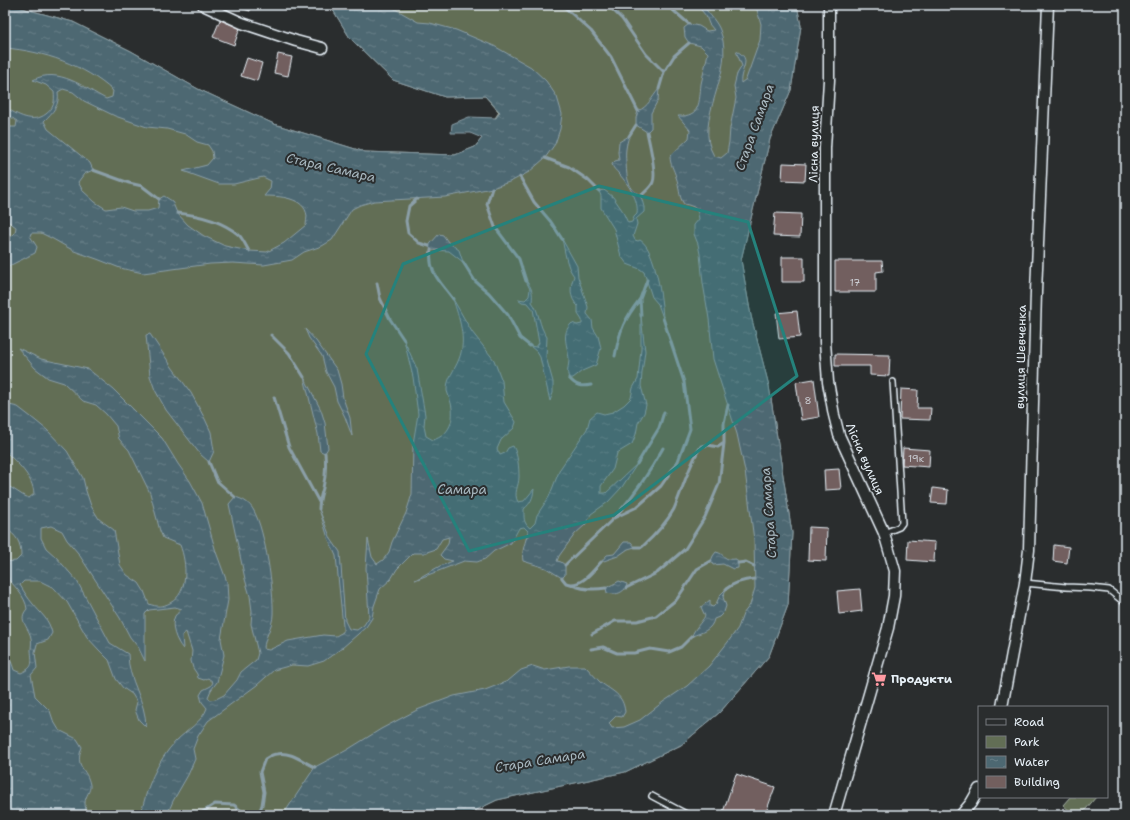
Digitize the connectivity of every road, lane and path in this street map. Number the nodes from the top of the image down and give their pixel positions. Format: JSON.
{"nodes":[{"id":1,"x":203,"y":5,"type":"edge"},
{"id":2,"x":829,"y":5,"type":"edge"},
{"id":3,"x":1048,"y":5,"type":"edge"},
{"id":4,"x":219,"y":8,"type":"edge"},
{"id":5,"x":322,"y":48,"type":"dead end"},
{"id":6,"x":893,"y":382,"type":"dead end"},
{"id":7,"x":884,"y":533,"type":"junction"},
{"id":8,"x":1025,"y":583,"type":"junction"},
{"id":9,"x":1125,"y":603,"type":"edge"},
{"id":10,"x":1002,"y":706,"type":"edge"},
{"id":11,"x":978,"y":791,"type":"edge"},
{"id":12,"x":652,"y":796,"type":"dead end"},
{"id":13,"x":688,"y":815,"type":"edge"},
{"id":14,"x":834,"y":815,"type":"edge"},
{"id":15,"x":960,"y":815,"type":"edge"}],
"edges":[{"from":1,"to":4,"type":"street"},
{"from":2,"to":7,"type":"street","name":"Лісна вулиця"},
{"from":3,"to":8,"type":"street","name":"вулиця Шевченка"},
{"from":4,"to":5,"type":"street"},
{"from":6,"to":7,"type":"lane"},
{"from":7,"to":14,"type":"street","name":"Лісна вулиця"},
{"from":8,"to":9,"type":"lane"},
{"from":8,"to":10,"type":"street","name":"вулиця Шевченка"},
{"from":11,"to":15,"type":"street"},
{"from":12,"to":13,"type":"lane"}]}
